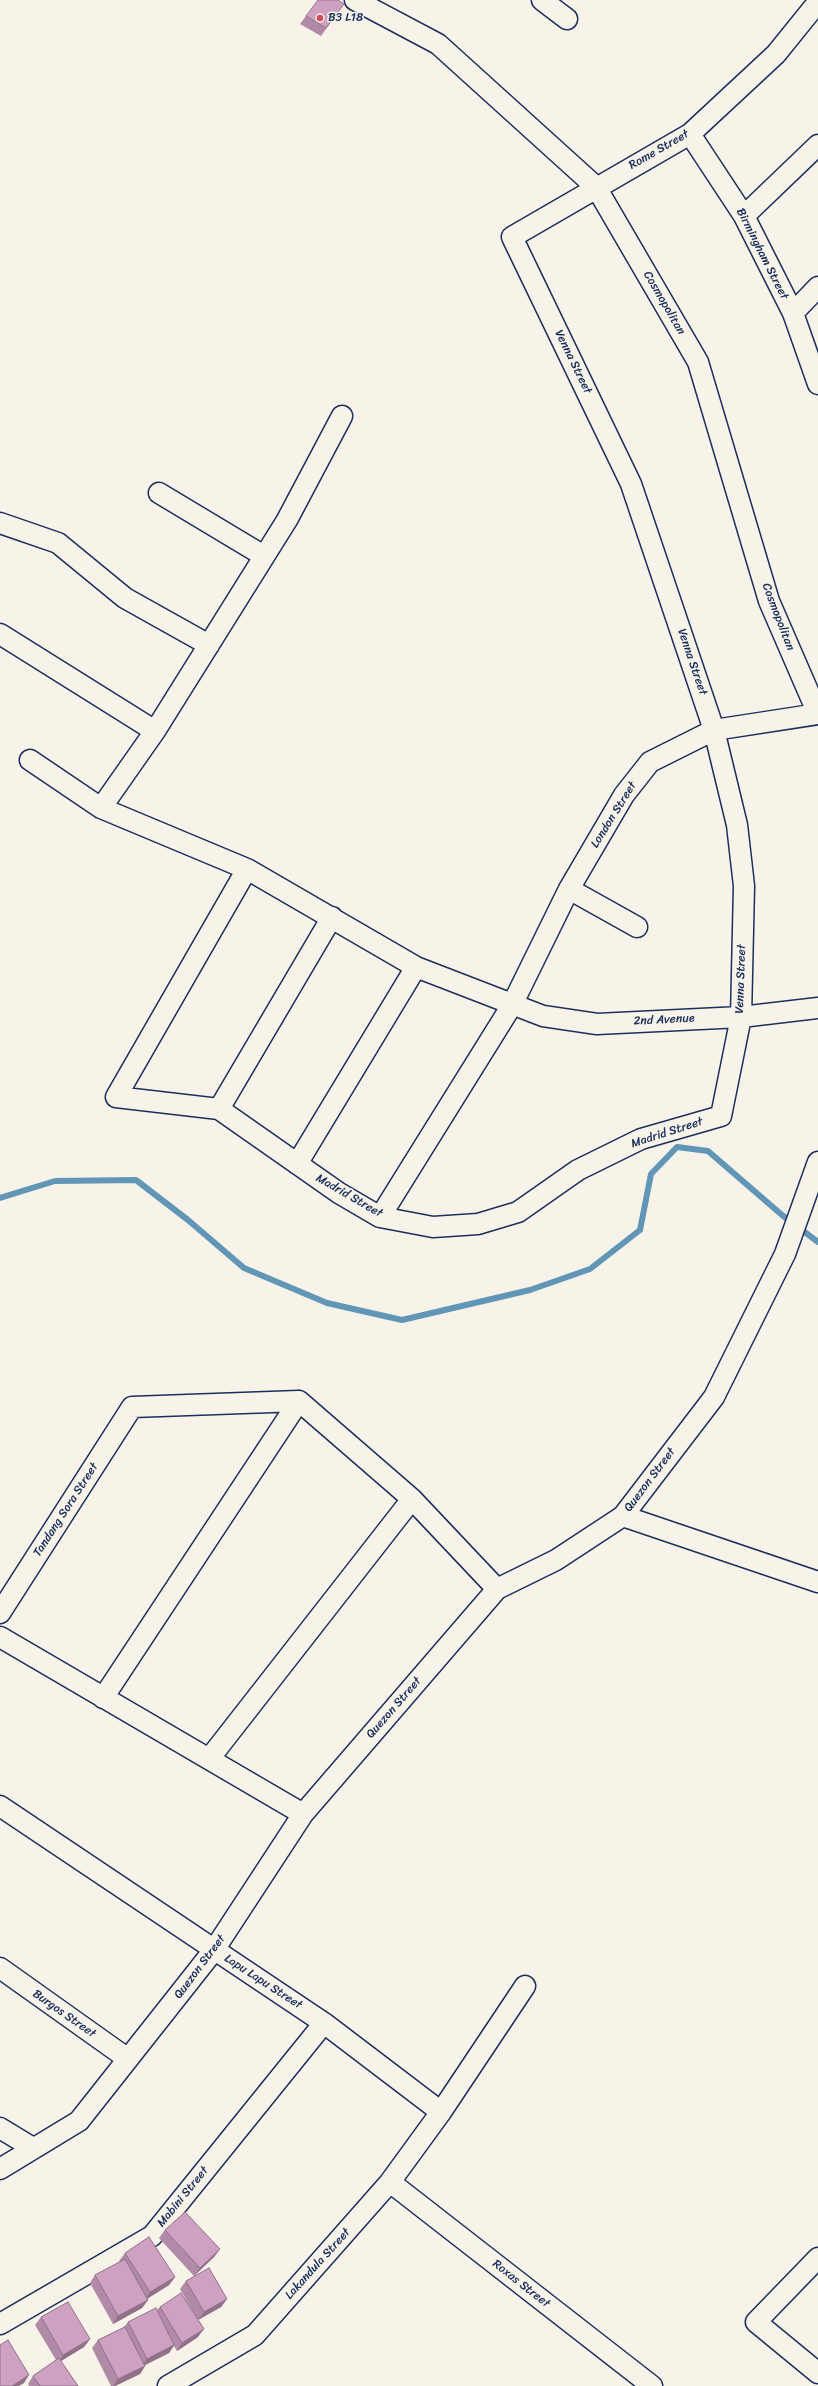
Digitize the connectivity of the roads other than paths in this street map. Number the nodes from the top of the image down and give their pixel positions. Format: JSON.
{"nodes":[{"id":1,"x":355,"y":0,"type":"edge"},
{"id":2,"x":542,"y":0,"type":"edge"},
{"id":3,"x":818,"y":2,"type":"edge"},
{"id":4,"x":567,"y":19,"type":"dead end"},
{"id":5,"x":690,"y":134,"type":"junction"},
{"id":6,"x":818,"y":145,"type":"edge"},
{"id":7,"x":596,"y":187,"type":"junction"},
{"id":8,"x":744,"y":216,"type":"junction"},
{"id":9,"x":512,"y":237,"type":"joint"},
{"id":10,"x":818,"y":287,"type":"edge"},
{"id":11,"x":792,"y":313,"type":"junction"},
{"id":12,"x":818,"y":384,"type":"edge"},
{"id":13,"x":342,"y":416,"type":"dead end"},
{"id":14,"x":159,"y":493,"type":"dead end"},
{"id":15,"x":0,"y":523,"type":"edge"},
{"id":16,"x":264,"y":556,"type":"junction"},
{"id":17,"x":0,"y":634,"type":"edge"},
{"id":18,"x":209,"y":646,"type":"junction"},
{"id":19,"x":818,"y":714,"type":"edge"},
{"id":20,"x":714,"y":730,"type":"junction"},
{"id":21,"x":155,"y":731,"type":"junction"},
{"id":22,"x":30,"y":760,"type":"dead end"},
{"id":23,"x":101,"y":808,"type":"junction"},
{"id":24,"x":247,"y":869,"type":"junction"},
{"id":25,"x":569,"y":889,"type":"junction"},
{"id":26,"x":332,"y":917,"type":"junction"},
{"id":27,"x":637,"y":927,"type":"dead end"},
{"id":28,"x":416,"y":967,"type":"junction"},
{"id":29,"x":512,"y":1005,"type":"junction"},
{"id":30,"x":818,"y":1008,"type":"edge"},
{"id":31,"x":741,"y":1017,"type":"junction"},
{"id":32,"x":219,"y":1109,"type":"junction"},
{"id":33,"x":721,"y":1116,"type":"joint"},
{"id":34,"x":818,"y":1162,"type":"edge"},
{"id":35,"x":297,"y":1164,"type":"junction"},
{"id":36,"x":380,"y":1217,"type":"junction"},
{"id":37,"x":299,"y":1401,"type":"junction"},
{"id":38,"x":412,"y":1499,"type":"junction"},
{"id":39,"x":623,"y":1516,"type":"junction"},
{"id":40,"x":818,"y":1582,"type":"edge"},
{"id":41,"x":497,"y":1589,"type":"junction"},
{"id":42,"x":0,"y":1613,"type":"edge"},
{"id":43,"x":0,"y":1637,"type":"edge"},
{"id":44,"x":103,"y":1698,"type":"junction"},
{"id":45,"x":209,"y":1759,"type":"junction"},
{"id":46,"x":0,"y":1806,"type":"edge"},
{"id":47,"x":303,"y":1814,"type":"junction"},
{"id":48,"x":214,"y":1950,"type":"junction"},
{"id":49,"x":0,"y":1968,"type":"edge"},
{"id":50,"x":525,"y":1986,"type":"dead end"},
{"id":51,"x":324,"y":2023,"type":"junction"},
{"id":52,"x":128,"y":2060,"type":"junction"},
{"id":53,"x":441,"y":2112,"type":"junction"},
{"id":54,"x":0,"y":2128,"type":"edge"},
{"id":55,"x":33,"y":2148,"type":"junction"},
{"id":56,"x":0,"y":2169,"type":"edge"},
{"id":57,"x":390,"y":2182,"type":"junction"},
{"id":58,"x":817,"y":2262,"type":"edge"},
{"id":59,"x":0,"y":2324,"type":"edge"},
{"id":60,"x":818,"y":2373,"type":"edge"},
{"id":61,"x":168,"y":2386,"type":"edge"},
{"id":62,"x":652,"y":2386,"type":"edge"}],
"edges":[{"from":1,"to":7,"type":"street","name":"Cosmopolitan"},
{"from":2,"to":4,"type":"street"},
{"from":3,"to":5,"type":"street","name":"Rome Street"},
{"from":5,"to":7,"type":"street","name":"Rome Street"},
{"from":5,"to":8,"type":"street","name":"Birmingham Street"},
{"from":6,"to":8,"type":"street"},
{"from":7,"to":9,"type":"street","name":"Rome Street"},
{"from":7,"to":19,"type":"street","name":"Cosmopolitan"},
{"from":8,"to":11,"type":"street","name":"Birmingham Street"},
{"from":9,"to":20,"type":"street","name":"Venna Street"},
{"from":10,"to":11,"type":"street"},
{"from":11,"to":12,"type":"street","name":"Birmingham Street"},
{"from":13,"to":16,"type":"street"},
{"from":14,"to":16,"type":"street"},
{"from":15,"to":18,"type":"street"},
{"from":16,"to":18,"type":"street"},
{"from":17,"to":21,"type":"street"},
{"from":18,"to":21,"type":"street"},
{"from":19,"to":20,"type":"street","name":"London Street"},
{"from":20,"to":25,"type":"street","name":"London Street"},
{"from":20,"to":31,"type":"street","name":"Venna Street"},
{"from":21,"to":23,"type":"street"},
{"from":22,"to":23,"type":"street","name":"2nd Avenue"},
{"from":23,"to":24,"type":"street","name":"2nd Avenue"},
{"from":24,"to":26,"type":"street","name":"2nd Avenue"},
{"from":24,"to":32,"type":"street","name":"Madrid Street"},
{"from":25,"to":27,"type":"street"},
{"from":25,"to":29,"type":"street","name":"London Street"},
{"from":26,"to":28,"type":"street","name":"2nd Avenue"},
{"from":26,"to":32,"type":"street"},
{"from":28,"to":29,"type":"street","name":"2nd Avenue"},
{"from":28,"to":35,"type":"street"},
{"from":29,"to":31,"type":"street","name":"2nd Avenue"},
{"from":29,"to":36,"type":"street","name":"London Street"},
{"from":30,"to":31,"type":"street","name":"2nd Avenue"},
{"from":31,"to":33,"type":"street","name":"Venna Street"},
{"from":32,"to":35,"type":"street","name":"Madrid Street"},
{"from":33,"to":36,"type":"street","name":"Madrid Street"},
{"from":34,"to":39,"type":"street","name":"Quezon Street"},
{"from":35,"to":36,"type":"street","name":"Madrid Street"},
{"from":37,"to":38,"type":"street"},
{"from":37,"to":42,"type":"street","name":"Tandang Sora Street"},
{"from":37,"to":44,"type":"street"},
{"from":38,"to":41,"type":"street"},
{"from":38,"to":45,"type":"street"},
{"from":39,"to":40,"type":"street"},
{"from":39,"to":41,"type":"street","name":"Quezon Street"},
{"from":41,"to":47,"type":"street","name":"Quezon Street"},
{"from":43,"to":44,"type":"street"},
{"from":44,"to":45,"type":"street"},
{"from":45,"to":47,"type":"street"},
{"from":46,"to":48,"type":"street","name":"Lapu Lapu Street"},
{"from":47,"to":48,"type":"street","name":"Quezon Street"},
{"from":48,"to":51,"type":"street","name":"Lapu Lapu Street"},
{"from":48,"to":52,"type":"street","name":"Quezon Street"},
{"from":49,"to":52,"type":"street","name":"Burgos Street"},
{"from":50,"to":53,"type":"street","name":"Lakandula Street"},
{"from":51,"to":53,"type":"street","name":"Lapu Lapu Street"},
{"from":51,"to":59,"type":"street","name":"Mabini Street"},
{"from":52,"to":55,"type":"street","name":"Quezon Street"},
{"from":53,"to":57,"type":"street","name":"Lakandula Street"},
{"from":54,"to":55,"type":"street"},
{"from":55,"to":56,"type":"street","name":"Quezon Street"},
{"from":57,"to":61,"type":"street","name":"Lakandula Street"},
{"from":57,"to":62,"type":"street","name":"Roxas Street"},
{"from":58,"to":60,"type":"street"}]}
